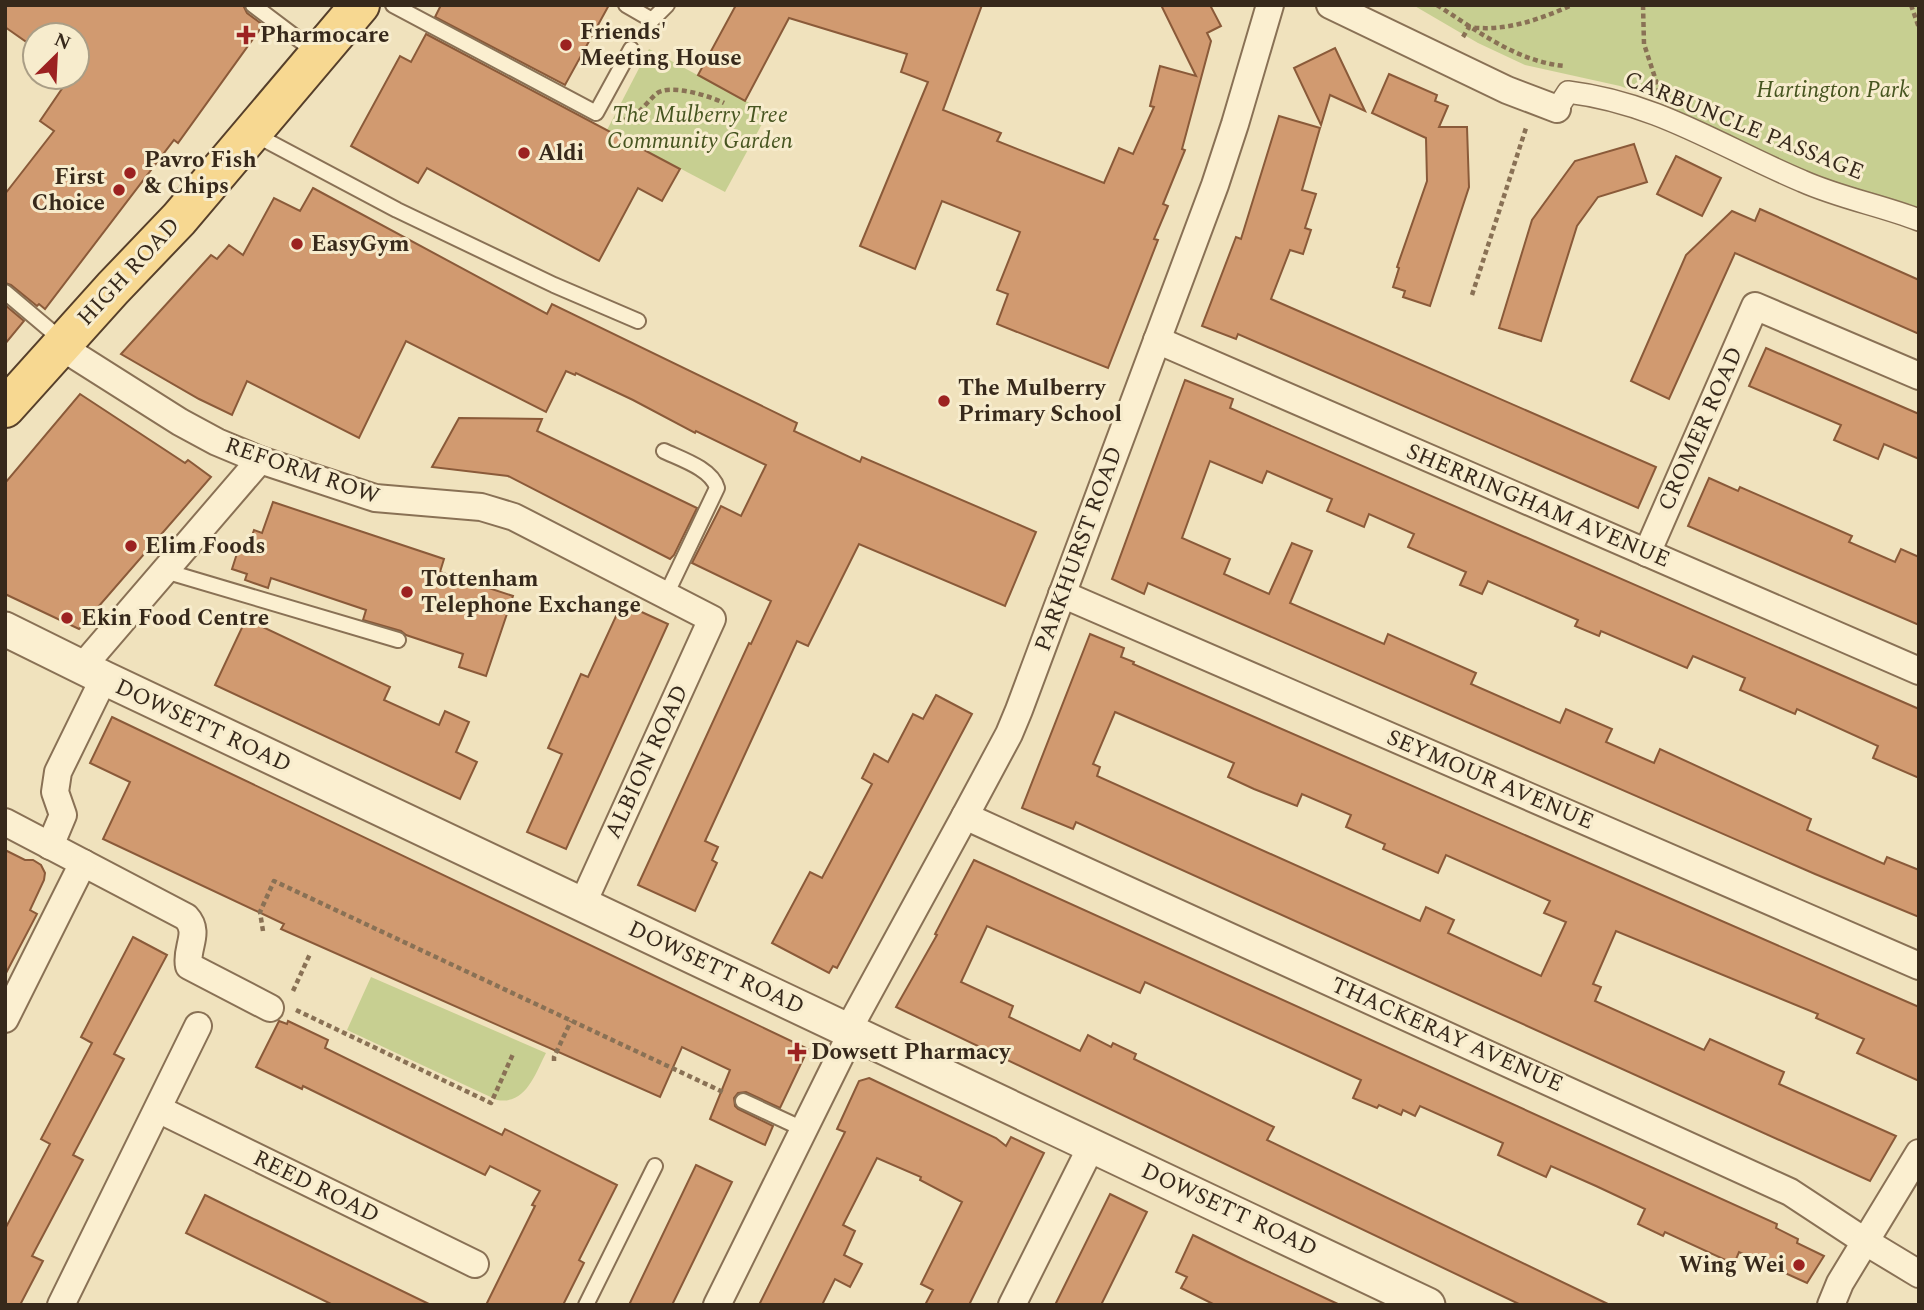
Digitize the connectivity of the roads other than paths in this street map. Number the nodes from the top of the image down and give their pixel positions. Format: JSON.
{"nodes":[{"id":1,"x":253,"y":5,"type":"edge"},
{"id":2,"x":360,"y":5,"type":"edge"},
{"id":3,"x":393,"y":5,"type":"edge"},
{"id":4,"x":626,"y":5,"type":"edge"},
{"id":5,"x":667,"y":5,"type":"edge"},
{"id":6,"x":1270,"y":5,"type":"edge"},
{"id":7,"x":1330,"y":5,"type":"edge"},
{"id":8,"x":631,"y":49,"type":"dead end"},
{"id":9,"x":319,"y":55,"type":"junction"},
{"id":10,"x":1546,"y":105,"type":"joint"},
{"id":11,"x":252,"y":134,"type":"junction"},
{"id":12,"x":1919,"y":220,"type":"edge"},
{"id":13,"x":5,"y":292,"type":"edge"},
{"id":14,"x":638,"y":321,"type":"dead end"},
{"id":15,"x":1157,"y":340,"type":"junction"},
{"id":16,"x":62,"y":344,"type":"junction"},
{"id":17,"x":1919,"y":376,"type":"edge"},
{"id":18,"x":5,"y":408,"type":"edge"},
{"id":19,"x":664,"y":451,"type":"dead end"},
{"id":20,"x":260,"y":460,"type":"junction"},
{"id":21,"x":1647,"y":553,"type":"junction"},
{"id":22,"x":165,"y":571,"type":"junction"},
{"id":23,"x":1062,"y":594,"type":"junction"},
{"id":24,"x":666,"y":595,"type":"junction"},
{"id":25,"x":712,"y":619,"type":"joint"},
{"id":26,"x":5,"y":629,"type":"edge"},
{"id":27,"x":398,"y":640,"type":"dead end"},
{"id":28,"x":1919,"y":671,"type":"edge"},
{"id":29,"x":93,"y":672,"type":"junction"},
{"id":30,"x":965,"y":816,"type":"junction"},
{"id":31,"x":5,"y":822,"type":"edge"},
{"id":32,"x":50,"y":846,"type":"junction"},
{"id":33,"x":83,"y":863,"type":"junction"},
{"id":34,"x":582,"y":905,"type":"junction"},
{"id":35,"x":1919,"y":966,"type":"edge"},
{"id":36,"x":282,"y":1003,"type":"road end"},
{"id":37,"x":5,"y":1019,"type":"edge"},
{"id":38,"x":198,"y":1026,"type":"dead end"},
{"id":39,"x":850,"y":1031,"type":"junction"},
{"id":40,"x":743,"y":1101,"type":"road end"},
{"id":41,"x":158,"y":1109,"type":"junction"},
{"id":42,"x":803,"y":1129,"type":"junction"},
{"id":43,"x":1091,"y":1145,"type":"junction"},
{"id":44,"x":1919,"y":1153,"type":"edge"},
{"id":45,"x":655,"y":1166,"type":"dead end"},
{"id":46,"x":1866,"y":1242,"type":"junction"},
{"id":47,"x":475,"y":1264,"type":"dead end"},
{"id":48,"x":1919,"y":1274,"type":"edge"},
{"id":49,"x":61,"y":1305,"type":"edge"},
{"id":50,"x":586,"y":1305,"type":"edge"},
{"id":51,"x":716,"y":1305,"type":"edge"},
{"id":52,"x":1012,"y":1305,"type":"edge"},
{"id":53,"x":1428,"y":1305,"type":"edge"},
{"id":54,"x":1831,"y":1305,"type":"edge"}],
"edges":[{"from":1,"to":9,"type":"lane"},
{"from":2,"to":9,"type":"main road","name":"HIGH ROAD"},
{"from":3,"to":8,"type":"lane"},
{"from":4,"to":5,"type":"lane"},
{"from":6,"to":15,"type":"street","name":"PARKHURST ROAD"},
{"from":7,"to":10,"type":"street"},
{"from":9,"to":11,"type":"main road","name":"HIGH ROAD"},
{"from":10,"to":12,"type":"street","name":"CARBUNCLE PASSAGE"},
{"from":11,"to":14,"type":"lane"},
{"from":11,"to":16,"type":"main road","name":"HIGH ROAD"},
{"from":13,"to":16,"type":"lane"},
{"from":15,"to":21,"type":"street","name":"SHERRINGHAM AVENUE"},
{"from":15,"to":23,"type":"street","name":"PARKHURST ROAD"},
{"from":16,"to":18,"type":"main road","name":"HIGH ROAD"},
{"from":16,"to":20,"type":"street","name":"REFORM ROW"},
{"from":17,"to":21,"type":"street","name":"CROMER ROAD"},
{"from":19,"to":24,"type":"lane"},
{"from":20,"to":22,"type":"street"},
{"from":20,"to":24,"type":"street","name":"REFORM ROW"},
{"from":21,"to":28,"type":"street","name":"SHERRINGHAM AVENUE"},
{"from":22,"to":27,"type":"lane"},
{"from":22,"to":29,"type":"street"},
{"from":23,"to":30,"type":"street","name":"PARKHURST ROAD"},
{"from":23,"to":35,"type":"street","name":"SEYMOUR AVENUE"},
{"from":24,"to":25,"type":"street","name":"REFORM ROW"},
{"from":25,"to":34,"type":"street","name":"ALBION ROAD"},
{"from":26,"to":29,"type":"street","name":"DOWSETT ROAD"},
{"from":29,"to":32,"type":"street"},
{"from":29,"to":34,"type":"street","name":"DOWSETT ROAD"},
{"from":30,"to":39,"type":"street","name":"PARKHURST ROAD"},
{"from":30,"to":46,"type":"street","name":"THACKERAY AVENUE"},
{"from":31,"to":32,"type":"street"},
{"from":32,"to":33,"type":"street"},
{"from":33,"to":36,"type":"street"},
{"from":33,"to":37,"type":"street"},
{"from":34,"to":39,"type":"street","name":"DOWSETT ROAD"},
{"from":38,"to":41,"type":"street"},
{"from":39,"to":42,"type":"street","name":"PARKHURST ROAD"},
{"from":39,"to":43,"type":"street","name":"DOWSETT ROAD"},
{"from":40,"to":42,"type":"lane"},
{"from":41,"to":47,"type":"street","name":"REED ROAD"},
{"from":41,"to":49,"type":"street"},
{"from":42,"to":51,"type":"street","name":"PARKHURST ROAD"},
{"from":43,"to":52,"type":"street"},
{"from":43,"to":53,"type":"street","name":"DOWSETT ROAD"},
{"from":44,"to":46,"type":"street"},
{"from":45,"to":50,"type":"lane"},
{"from":46,"to":48,"type":"street","name":"THACKERAY AVENUE"},
{"from":46,"to":54,"type":"street"}]}
